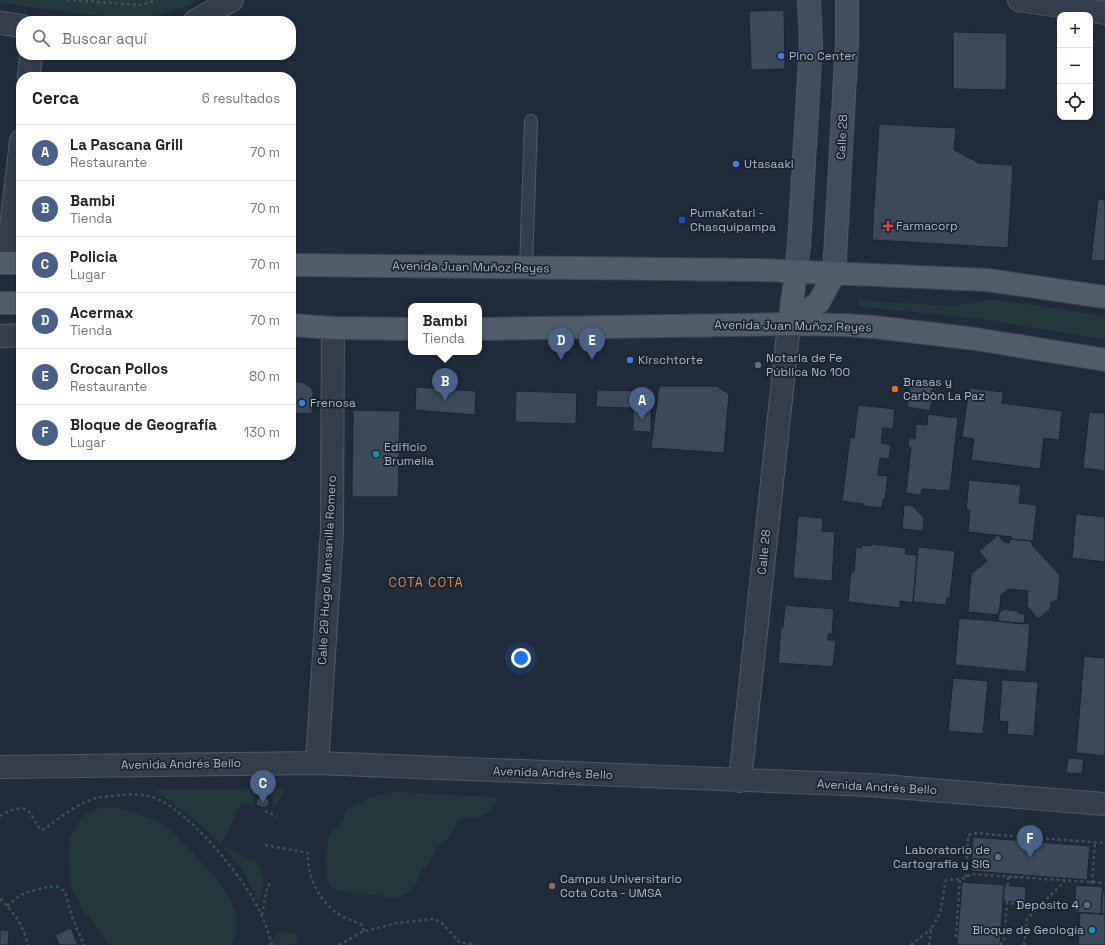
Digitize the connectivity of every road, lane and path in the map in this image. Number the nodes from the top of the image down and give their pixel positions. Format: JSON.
{"nodes":[{"id":1,"x":67,"y":0,"type":"edge"},
{"id":2,"x":157,"y":0,"type":"edge"},
{"id":3,"x":232,"y":0,"type":"edge"},
{"id":4,"x":808,"y":0,"type":"edge"},
{"id":5,"x":846,"y":0,"type":"edge"},
{"id":6,"x":1019,"y":0,"type":"edge"},
{"id":7,"x":1105,"y":13,"type":"edge"},
{"id":8,"x":204,"y":16,"type":"edge"},
{"id":9,"x":0,"y":23,"type":"edge"},
{"id":10,"x":16,"y":25,"type":"edge"},
{"id":11,"x":31,"y":60,"type":"edge"},
{"id":12,"x":30,"y":72,"type":"edge"},
{"id":13,"x":531,"y":121,"type":"dead end"},
{"id":14,"x":16,"y":192,"type":"edge"},
{"id":15,"x":9,"y":263,"type":"edge"},
{"id":16,"x":296,"y":265,"type":"edge"},
{"id":17,"x":526,"y":268,"type":"junction"},
{"id":18,"x":796,"y":272,"type":"junction"},
{"id":19,"x":834,"y":274,"type":"junction"},
{"id":20,"x":1105,"y":297,"type":"edge"},
{"id":21,"x":0,"y":303,"type":"edge"},
{"id":22,"x":16,"y":303,"type":"edge"},
{"id":23,"x":789,"y":324,"type":"junction"},
{"id":24,"x":296,"y":325,"type":"edge"},
{"id":25,"x":333,"y":328,"type":"junction"},
{"id":26,"x":408,"y":329,"type":"edge"},
{"id":27,"x":482,"y":329,"type":"edge"},
{"id":28,"x":0,"y":336,"type":"edge"},
{"id":29,"x":16,"y":336,"type":"edge"},
{"id":30,"x":1105,"y":360,"type":"edge"},
{"id":31,"x":317,"y":763,"type":"junction"},
{"id":32,"x":0,"y":767,"type":"edge"},
{"id":33,"x":740,"y":781,"type":"junction"},
{"id":34,"x":1105,"y":804,"type":"edge"},
{"id":35,"x":265,"y":811,"type":"dead end"},
{"id":36,"x":0,"y":816,"type":"edge"},
{"id":37,"x":277,"y":816,"type":"dead end"},
{"id":38,"x":1095,"y":842,"type":"junction"},
{"id":39,"x":1105,"y":843,"type":"edge"},
{"id":40,"x":265,"y":845,"type":"dead end"},
{"id":41,"x":1008,"y":877,"type":"junction"},
{"id":42,"x":966,"y":878,"type":"junction"},
{"id":43,"x":960,"y":879,"type":"junction"},
{"id":44,"x":272,"y":881,"type":"dead end"},
{"id":45,"x":1065,"y":881,"type":"junction"},
{"id":46,"x":1092,"y":883,"type":"junction"},
{"id":47,"x":1105,"y":883,"type":"edge"},
{"id":48,"x":0,"y":900,"type":"edge"},
{"id":49,"x":1007,"y":903,"type":"junction"},
{"id":50,"x":7,"y":906,"type":"junction"},
{"id":51,"x":1035,"y":909,"type":"junction"},
{"id":52,"x":262,"y":916,"type":"junction"},
{"id":53,"x":931,"y":929,"type":"junction"},
{"id":54,"x":364,"y":931,"type":"junction"},
{"id":55,"x":956,"y":937,"type":"dead end"},
{"id":56,"x":472,"y":944,"type":"edge"},
{"id":57,"x":28,"y":945,"type":"edge"},
{"id":58,"x":84,"y":945,"type":"edge"},
{"id":59,"x":272,"y":945,"type":"edge"},
{"id":60,"x":339,"y":945,"type":"edge"},
{"id":61,"x":476,"y":945,"type":"edge"},
{"id":62,"x":911,"y":945,"type":"edge"},
{"id":63,"x":929,"y":945,"type":"edge"},
{"id":64,"x":1001,"y":945,"type":"edge"},
{"id":65,"x":1024,"y":945,"type":"edge"}],
"edges":[{"from":1,"to":2,"type":"path"},
{"from":3,"to":8,"type":"street"},
{"from":4,"to":18,"type":"main road"},
{"from":5,"to":19,"type":"main road","name":"Calle 28"},
{"from":6,"to":7,"type":"street"},
{"from":9,"to":10,"type":"street"},
{"from":11,"to":12,"type":"street"},
{"from":13,"to":17,"type":"lane"},
{"from":14,"to":15,"type":"street"},
{"from":16,"to":17,"type":"main road","name":"Avenida Juan Muñoz Reyes"},
{"from":17,"to":18,"type":"main road","name":"Avenida Juan Muñoz Reyes"},
{"from":18,"to":19,"type":"main road","name":"Avenida Juan Muñoz Reyes"},
{"from":18,"to":23,"type":"main road"},
{"from":19,"to":20,"type":"main road"},
{"from":19,"to":23,"type":"main road"},
{"from":21,"to":22,"type":"main road"},
{"from":23,"to":27,"type":"main road","name":"Avenida Juan Muñoz Reyes"},
{"from":23,"to":30,"type":"main road","name":"Avenida Juan Muñoz Reyes"},
{"from":23,"to":33,"type":"street","name":"Calle 28"},
{"from":24,"to":25,"type":"main road"},
{"from":25,"to":26,"type":"main road"},
{"from":25,"to":31,"type":"street","name":"Calle 29 Hugo Mansanilla Romero"},
{"from":28,"to":29,"type":"street"},
{"from":31,"to":32,"type":"street","name":"Avenida Andrés Bello"},
{"from":31,"to":33,"type":"street","name":"Avenida Andrés Bello"},
{"from":33,"to":34,"type":"street","name":"Avenida Andrés Bello"},
{"from":35,"to":37,"type":"path"},
{"from":36,"to":52,"type":"path"},
{"from":38,"to":39,"type":"path"},
{"from":38,"to":42,"type":"path"},
{"from":38,"to":46,"type":"path"},
{"from":40,"to":54,"type":"path"},
{"from":41,"to":42,"type":"path"},
{"from":41,"to":45,"type":"path"},
{"from":41,"to":49,"type":"path"},
{"from":42,"to":43,"type":"path"},
{"from":43,"to":53,"type":"path"},
{"from":43,"to":55,"type":"path"},
{"from":44,"to":52,"type":"path"},
{"from":45,"to":46,"type":"path"},
{"from":45,"to":51,"type":"path"},
{"from":46,"to":47,"type":"path"},
{"from":48,"to":50,"type":"path"},
{"from":49,"to":51,"type":"path"},
{"from":49,"to":64,"type":"path"},
{"from":50,"to":57,"type":"path"},
{"from":50,"to":58,"type":"path"},
{"from":51,"to":65,"type":"path"},
{"from":52,"to":59,"type":"path"},
{"from":53,"to":62,"type":"path"},
{"from":53,"to":63,"type":"path"},
{"from":54,"to":56,"type":"path"},
{"from":54,"to":60,"type":"path"},
{"from":56,"to":61,"type":"path"}]}
